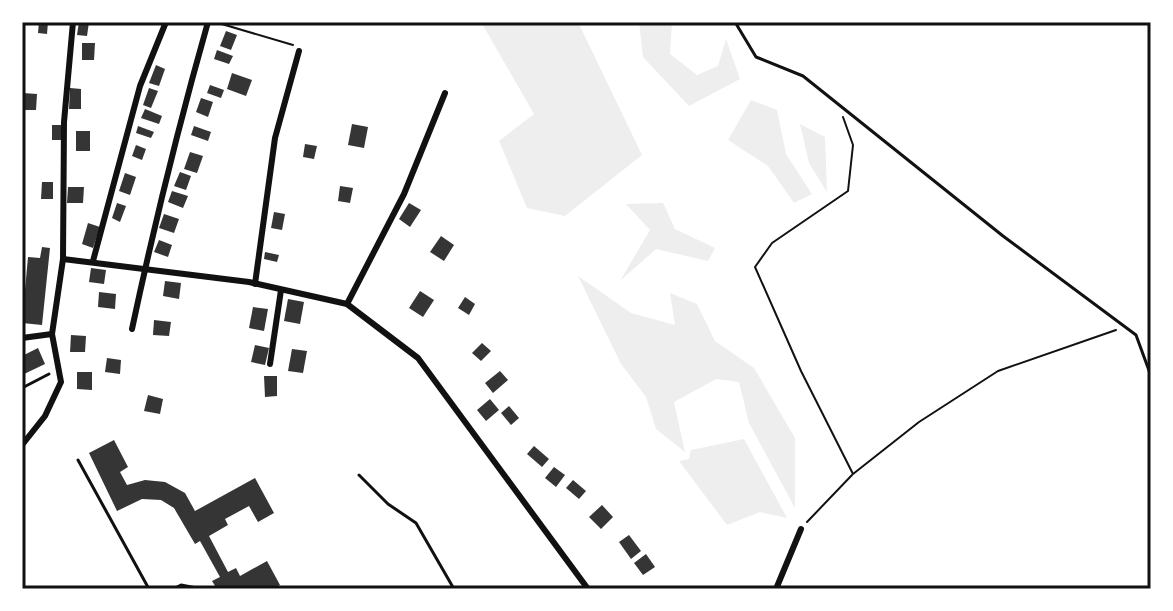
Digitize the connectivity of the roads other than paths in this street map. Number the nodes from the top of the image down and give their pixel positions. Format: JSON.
{"nodes":[{"id":1,"x":73,"y":22,"type":"edge"},
{"id":2,"x":166,"y":22,"type":"edge"},
{"id":3,"x":211,"y":22,"type":"edge"},
{"id":4,"x":735,"y":22,"type":"edge"},
{"id":5,"x":299,"y":51,"type":"road end"},
{"id":6,"x":445,"y":93,"type":"dead end"},
{"id":7,"x":63,"y":259,"type":"junction"},
{"id":8,"x":93,"y":261,"type":"junction"},
{"id":9,"x":145,"y":268,"type":"junction"},
{"id":10,"x":255,"y":284,"type":"junction"},
{"id":11,"x":281,"y":290,"type":"junction"},
{"id":12,"x":347,"y":304,"type":"junction"},
{"id":13,"x":132,"y":329,"type":"dead end"},
{"id":14,"x":52,"y":334,"type":"junction"},
{"id":15,"x":22,"y":337,"type":"edge"},
{"id":16,"x":270,"y":364,"type":"dead end"},
{"id":17,"x":49,"y":374,"type":"dead end"},
{"id":18,"x":1151,"y":376,"type":"edge"},
{"id":19,"x":22,"y":388,"type":"edge"},
{"id":20,"x":23,"y":441,"type":"edge"},
{"id":21,"x":78,"y":460,"type":"dead end"},
{"id":22,"x":359,"y":475,"type":"dead end"},
{"id":23,"x":801,"y":529,"type":"road end"},
{"id":24,"x":149,"y":589,"type":"edge"},
{"id":25,"x":173,"y":589,"type":"edge"},
{"id":26,"x":202,"y":589,"type":"edge"},
{"id":27,"x":454,"y":589,"type":"edge"},
{"id":28,"x":588,"y":589,"type":"edge"},
{"id":29,"x":776,"y":589,"type":"edge"}],
"edges":[{"from":1,"to":7,"type":"street"},
{"from":2,"to":8,"type":"street"},
{"from":3,"to":9,"type":"street"},
{"from":4,"to":18,"type":"lane"},
{"from":5,"to":10,"type":"street"},
{"from":6,"to":12,"type":"street"},
{"from":7,"to":8,"type":"street"},
{"from":7,"to":14,"type":"street"},
{"from":8,"to":9,"type":"street"},
{"from":9,"to":10,"type":"street"},
{"from":9,"to":13,"type":"street"},
{"from":10,"to":11,"type":"street"},
{"from":11,"to":12,"type":"street"},
{"from":11,"to":16,"type":"street"},
{"from":12,"to":28,"type":"street"},
{"from":14,"to":15,"type":"street"},
{"from":14,"to":20,"type":"street"},
{"from":17,"to":19,"type":"lane"},
{"from":21,"to":24,"type":"lane"},
{"from":22,"to":27,"type":"lane"},
{"from":23,"to":29,"type":"street"},
{"from":25,"to":26,"type":"lane"}]}
